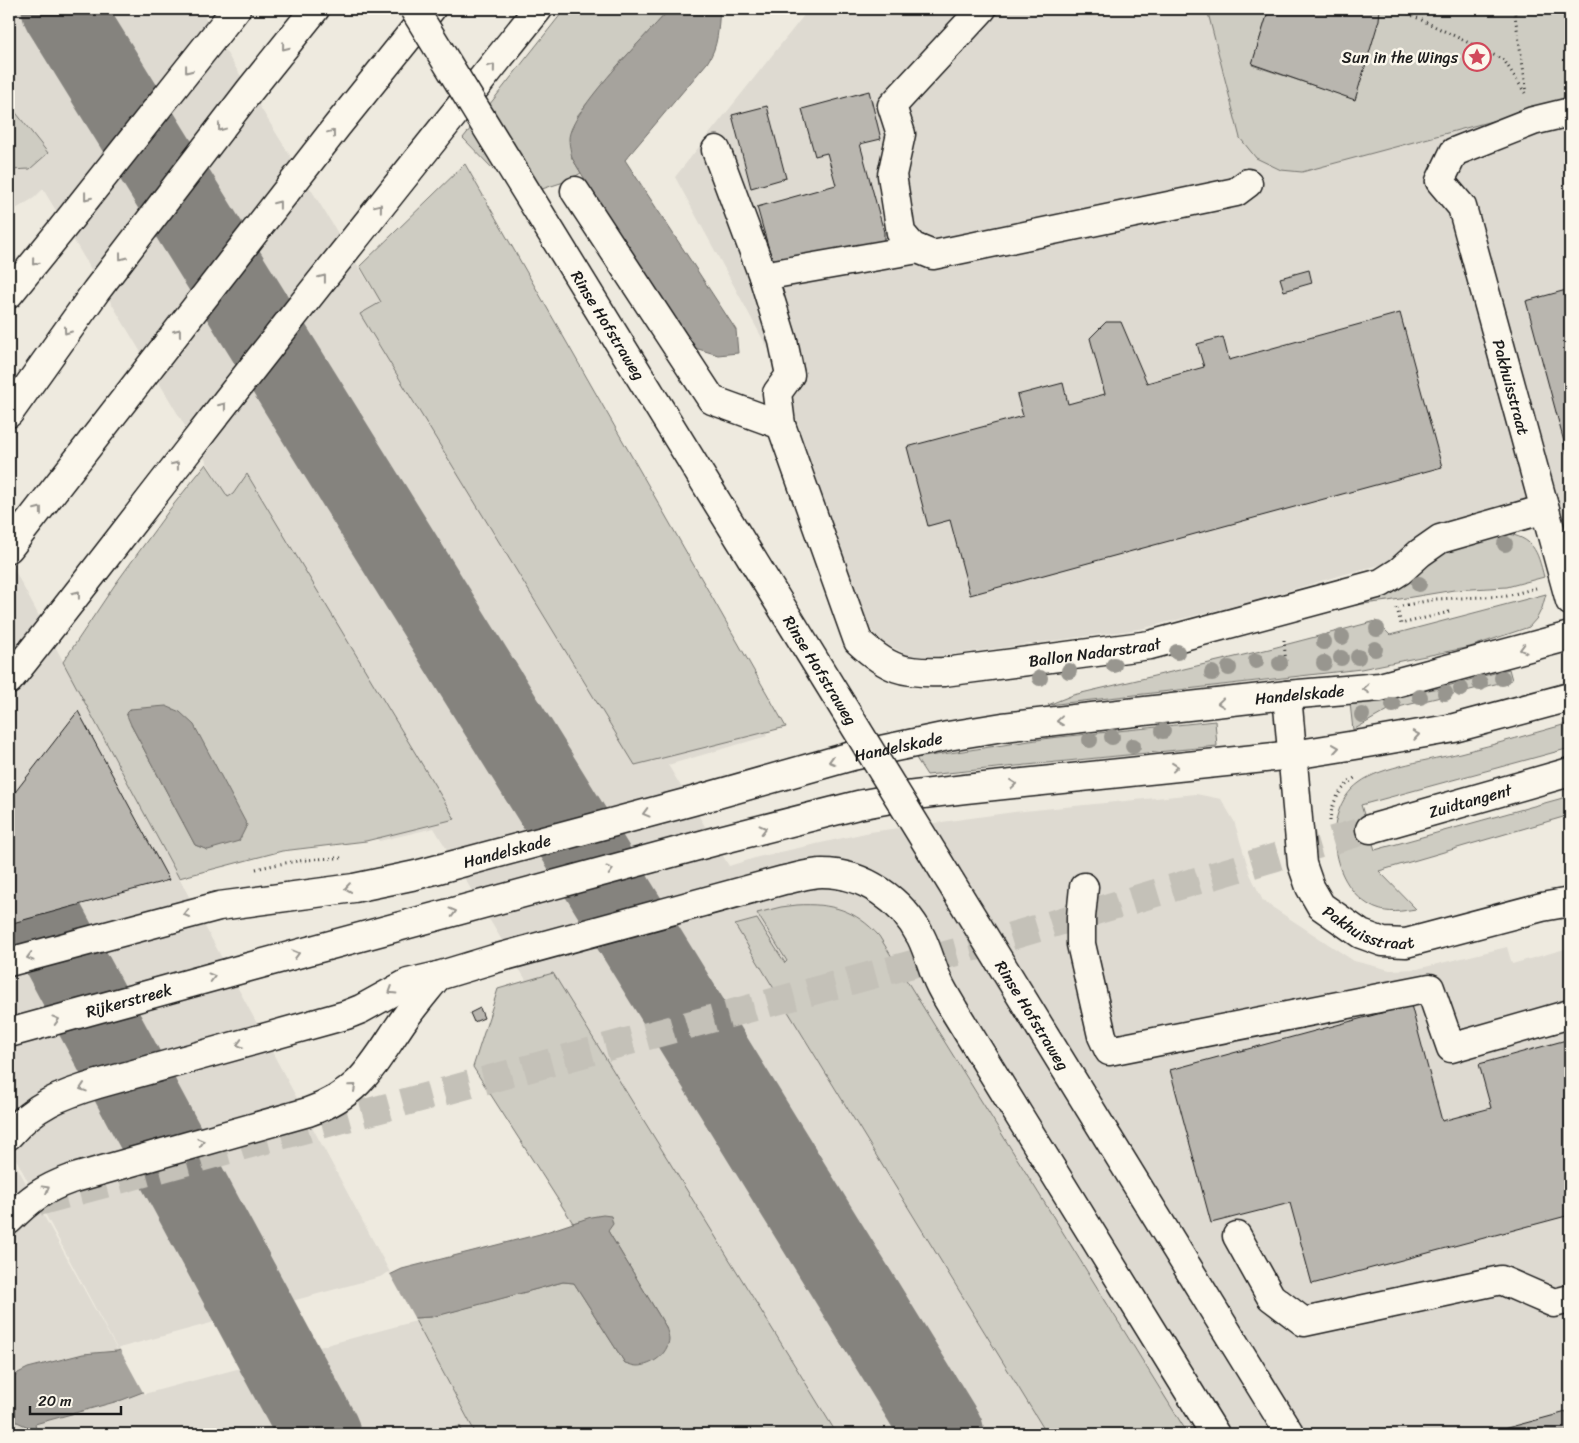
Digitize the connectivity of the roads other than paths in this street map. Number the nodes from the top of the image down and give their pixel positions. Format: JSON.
{"nodes":[{"id":1,"x":236,"y":9,"type":"edge"},
{"id":2,"x":315,"y":9,"type":"edge"},
{"id":3,"x":414,"y":9,"type":"edge"},
{"id":4,"x":431,"y":9,"type":"edge"},
{"id":5,"x":538,"y":9,"type":"edge"},
{"id":6,"x":982,"y":9,"type":"edge"},
{"id":7,"x":1570,"y":112,"type":"edge"},
{"id":8,"x":716,"y":150,"type":"dead end"},
{"id":9,"x":1248,"y":183,"type":"dead end"},
{"id":10,"x":575,"y":191,"type":"dead end"},
{"id":11,"x":918,"y":249,"type":"junction"},
{"id":12,"x":763,"y":276,"type":"junction"},
{"id":13,"x":9,"y":294,"type":"edge"},
{"id":14,"x":9,"y":412,"type":"edge"},
{"id":15,"x":781,"y":425,"type":"junction"},
{"id":16,"x":1545,"y":509,"type":"junction"},
{"id":17,"x":9,"y":548,"type":"edge"},
{"id":18,"x":1570,"y":601,"type":"edge"},
{"id":19,"x":1570,"y":636,"type":"edge"},
{"id":20,"x":9,"y":680,"type":"edge"},
{"id":21,"x":1287,"y":695,"type":"junction"},
{"id":22,"x":1570,"y":696,"type":"edge"},
{"id":23,"x":1292,"y":755,"type":"junction"},
{"id":24,"x":1570,"y":772,"type":"edge"},
{"id":25,"x":1370,"y":829,"type":"tunnel mouth"},
{"id":26,"x":1084,"y":887,"type":"dead end"},
{"id":27,"x":1570,"y":902,"type":"edge"},
{"id":28,"x":9,"y":962,"type":"edge"},
{"id":29,"x":438,"y":976,"type":"junction"},
{"id":30,"x":1570,"y":1014,"type":"edge"},
{"id":31,"x":9,"y":1033,"type":"edge"},
{"id":32,"x":9,"y":1135,"type":"edge"},
{"id":33,"x":9,"y":1220,"type":"edge"},
{"id":34,"x":1237,"y":1236,"type":"dead end"},
{"id":35,"x":1570,"y":1299,"type":"edge"},
{"id":36,"x":1215,"y":1434,"type":"edge"},
{"id":37,"x":1290,"y":1434,"type":"edge"}],
"edges":[{"from":1,"to":13,"type":"main road","one_way":true},
{"from":2,"to":14,"type":"main road","one_way":true},
{"from":3,"to":37,"type":"main road","name":"Rinse Hofstraweg","bridge":true},
{"from":17,"to":4,"type":"main road","one_way":true},
{"from":20,"to":5,"type":"main road","one_way":true},
{"from":6,"to":11,"type":"main road"},
{"from":7,"to":16,"type":"main road","name":"Pakhuisstraat"},
{"from":8,"to":12,"type":"main road"},
{"from":9,"to":11,"type":"main road"},
{"from":10,"to":15,"type":"main road"},
{"from":11,"to":12,"type":"main road"},
{"from":12,"to":15,"type":"main road","name":"Ballon Nadarstraat"},
{"from":15,"to":16,"type":"main road","name":"Ballon Nadarstraat"},
{"from":16,"to":18,"type":"main road","name":"Pakhuisstraat"},
{"from":19,"to":21,"type":"main road","name":"Handelskade","one_way":true},
{"from":21,"to":23,"type":"main road","name":"Pakhuisstraat"},
{"from":21,"to":28,"type":"main road","name":"Handelskade","one_way":true},
{"from":23,"to":22,"type":"main road","one_way":true},
{"from":23,"to":27,"type":"main road","name":"Pakhuisstraat"},
{"from":31,"to":23,"type":"main road","name":"Rijkerstreek","one_way":true},
{"from":24,"to":25,"type":"main road","name":"Zuidtangent"},
{"from":26,"to":30,"type":"main road"},
{"from":29,"to":32,"type":"main road","one_way":true},
{"from":33,"to":29,"type":"main road","one_way":true},
{"from":29,"to":36,"type":"main road"},
{"from":34,"to":35,"type":"main road"}]}
